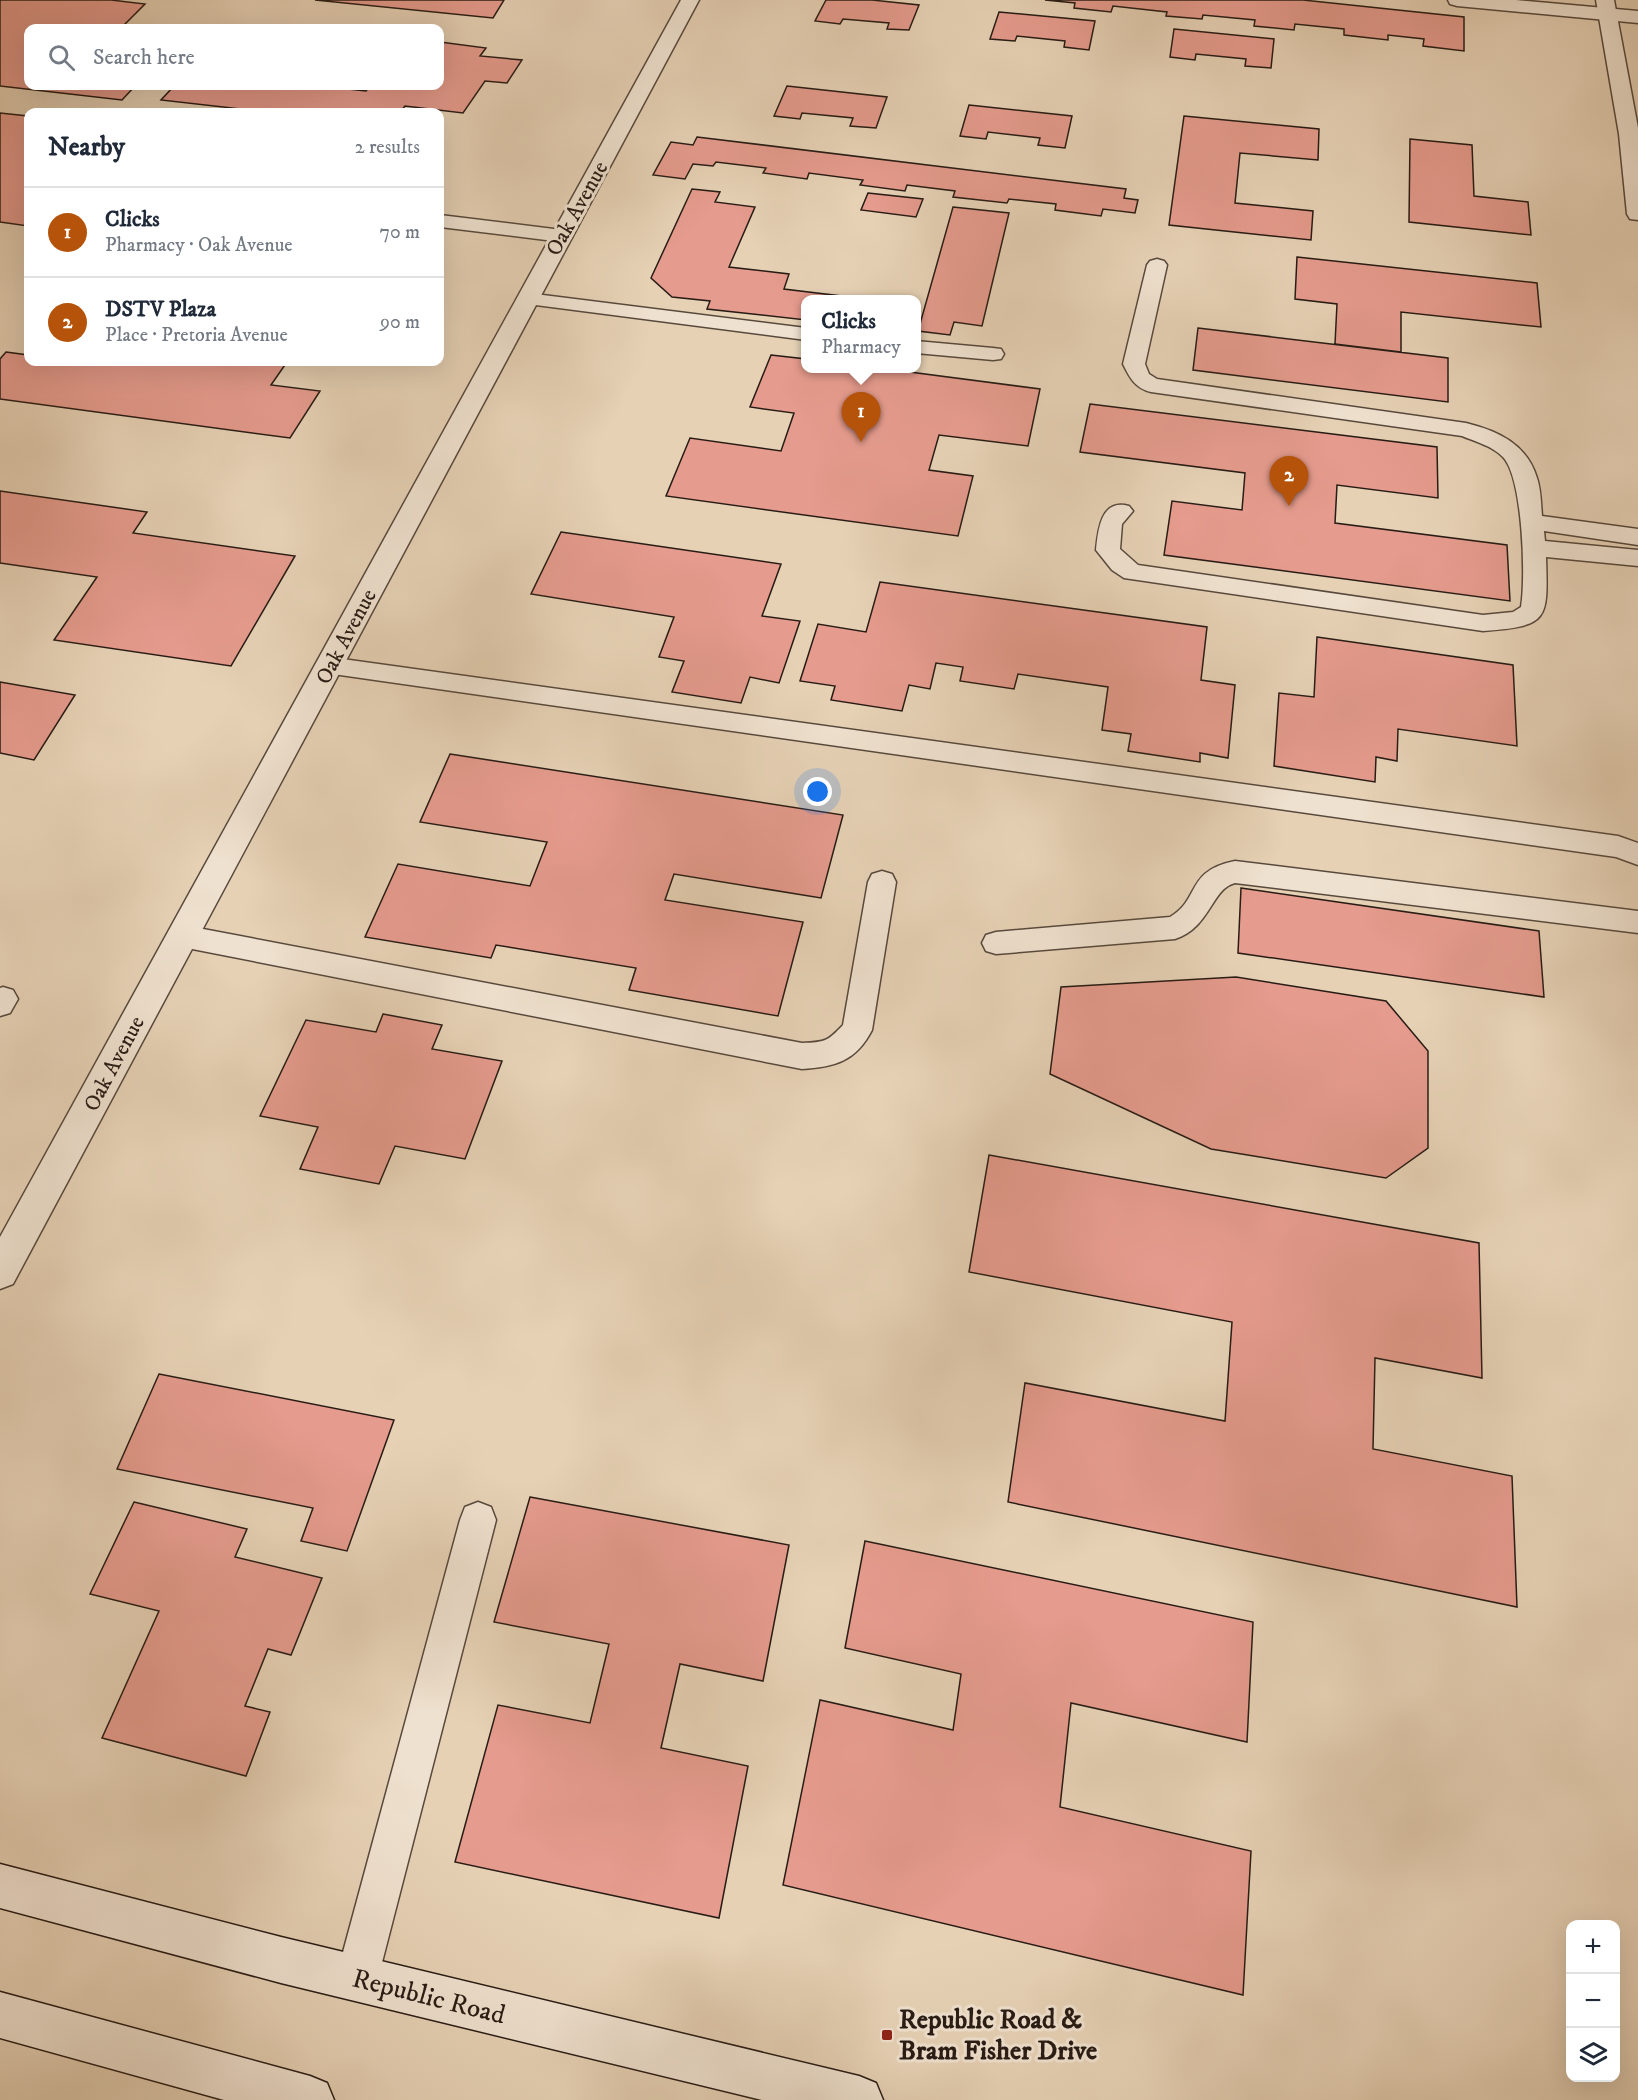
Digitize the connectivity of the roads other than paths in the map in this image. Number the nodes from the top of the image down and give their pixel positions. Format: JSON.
{"nodes":[{"id":1,"x":690,"y":0,"type":"edge"},
{"id":2,"x":1457,"y":0,"type":"edge"},
{"id":3,"x":1607,"y":7,"type":"edge"},
{"id":4,"x":1638,"y":17,"type":"edge"},
{"id":5,"x":1638,"y":214,"type":"edge"},
{"id":6,"x":444,"y":221,"type":"edge"},
{"id":7,"x":562,"y":236,"type":"junction"},
{"id":8,"x":1157,"y":265,"type":"dead end"},
{"id":9,"x":527,"y":299,"type":"junction"},
{"id":10,"x":801,"y":333,"type":"edge"},
{"id":11,"x":921,"y":347,"type":"edge"},
{"id":12,"x":993,"y":354,"type":"dead end"},
{"id":13,"x":1121,"y":511,"type":"dead end"},
{"id":14,"x":1531,"y":522,"type":"junction"},
{"id":15,"x":1638,"y":537,"type":"edge"},
{"id":16,"x":1534,"y":548,"type":"junction"},
{"id":17,"x":1638,"y":558,"type":"edge"},
{"id":18,"x":328,"y":666,"type":"junction"},
{"id":19,"x":1638,"y":854,"type":"edge"},
{"id":20,"x":882,"y":882,"type":"dead end"},
{"id":21,"x":1638,"y":922,"type":"edge"},
{"id":22,"x":182,"y":936,"type":"junction"},
{"id":23,"x":996,"y":943,"type":"dead end"},
{"id":24,"x":0,"y":1272,"type":"edge"},
{"id":25,"x":478,"y":1520,"type":"dead end"},
{"id":26,"x":0,"y":1886,"type":"edge"},
{"id":27,"x":357,"y":1978,"type":"junction"},
{"id":28,"x":0,"y":2015,"type":"edge"},
{"id":29,"x":309,"y":2100,"type":"edge"},
{"id":30,"x":859,"y":2100,"type":"edge"}],
"edges":[{"from":1,"to":7,"type":"street","name":"Oak Avenue"},
{"from":2,"to":3,"type":"street"},
{"from":3,"to":4,"type":"street"},
{"from":3,"to":5,"type":"street"},
{"from":6,"to":7,"type":"lane"},
{"from":7,"to":9,"type":"street","name":"Oak Avenue"},
{"from":8,"to":14,"type":"lane"},
{"from":9,"to":10,"type":"lane"},
{"from":9,"to":18,"type":"street","name":"Oak Avenue"},
{"from":11,"to":12,"type":"lane"},
{"from":13,"to":16,"type":"lane"},
{"from":14,"to":15,"type":"lane"},
{"from":14,"to":16,"type":"lane"},
{"from":16,"to":17,"type":"lane"},
{"from":18,"to":19,"type":"lane"},
{"from":18,"to":22,"type":"street","name":"Oak Avenue"},
{"from":20,"to":22,"type":"lane"},
{"from":21,"to":23,"type":"lane"},
{"from":22,"to":24,"type":"street","name":"Oak Avenue"},
{"from":25,"to":27,"type":"lane"},
{"from":26,"to":27,"type":"street","name":"Republic Road"},
{"from":27,"to":30,"type":"street","name":"Republic Road"},
{"from":28,"to":29,"type":"street"}]}
